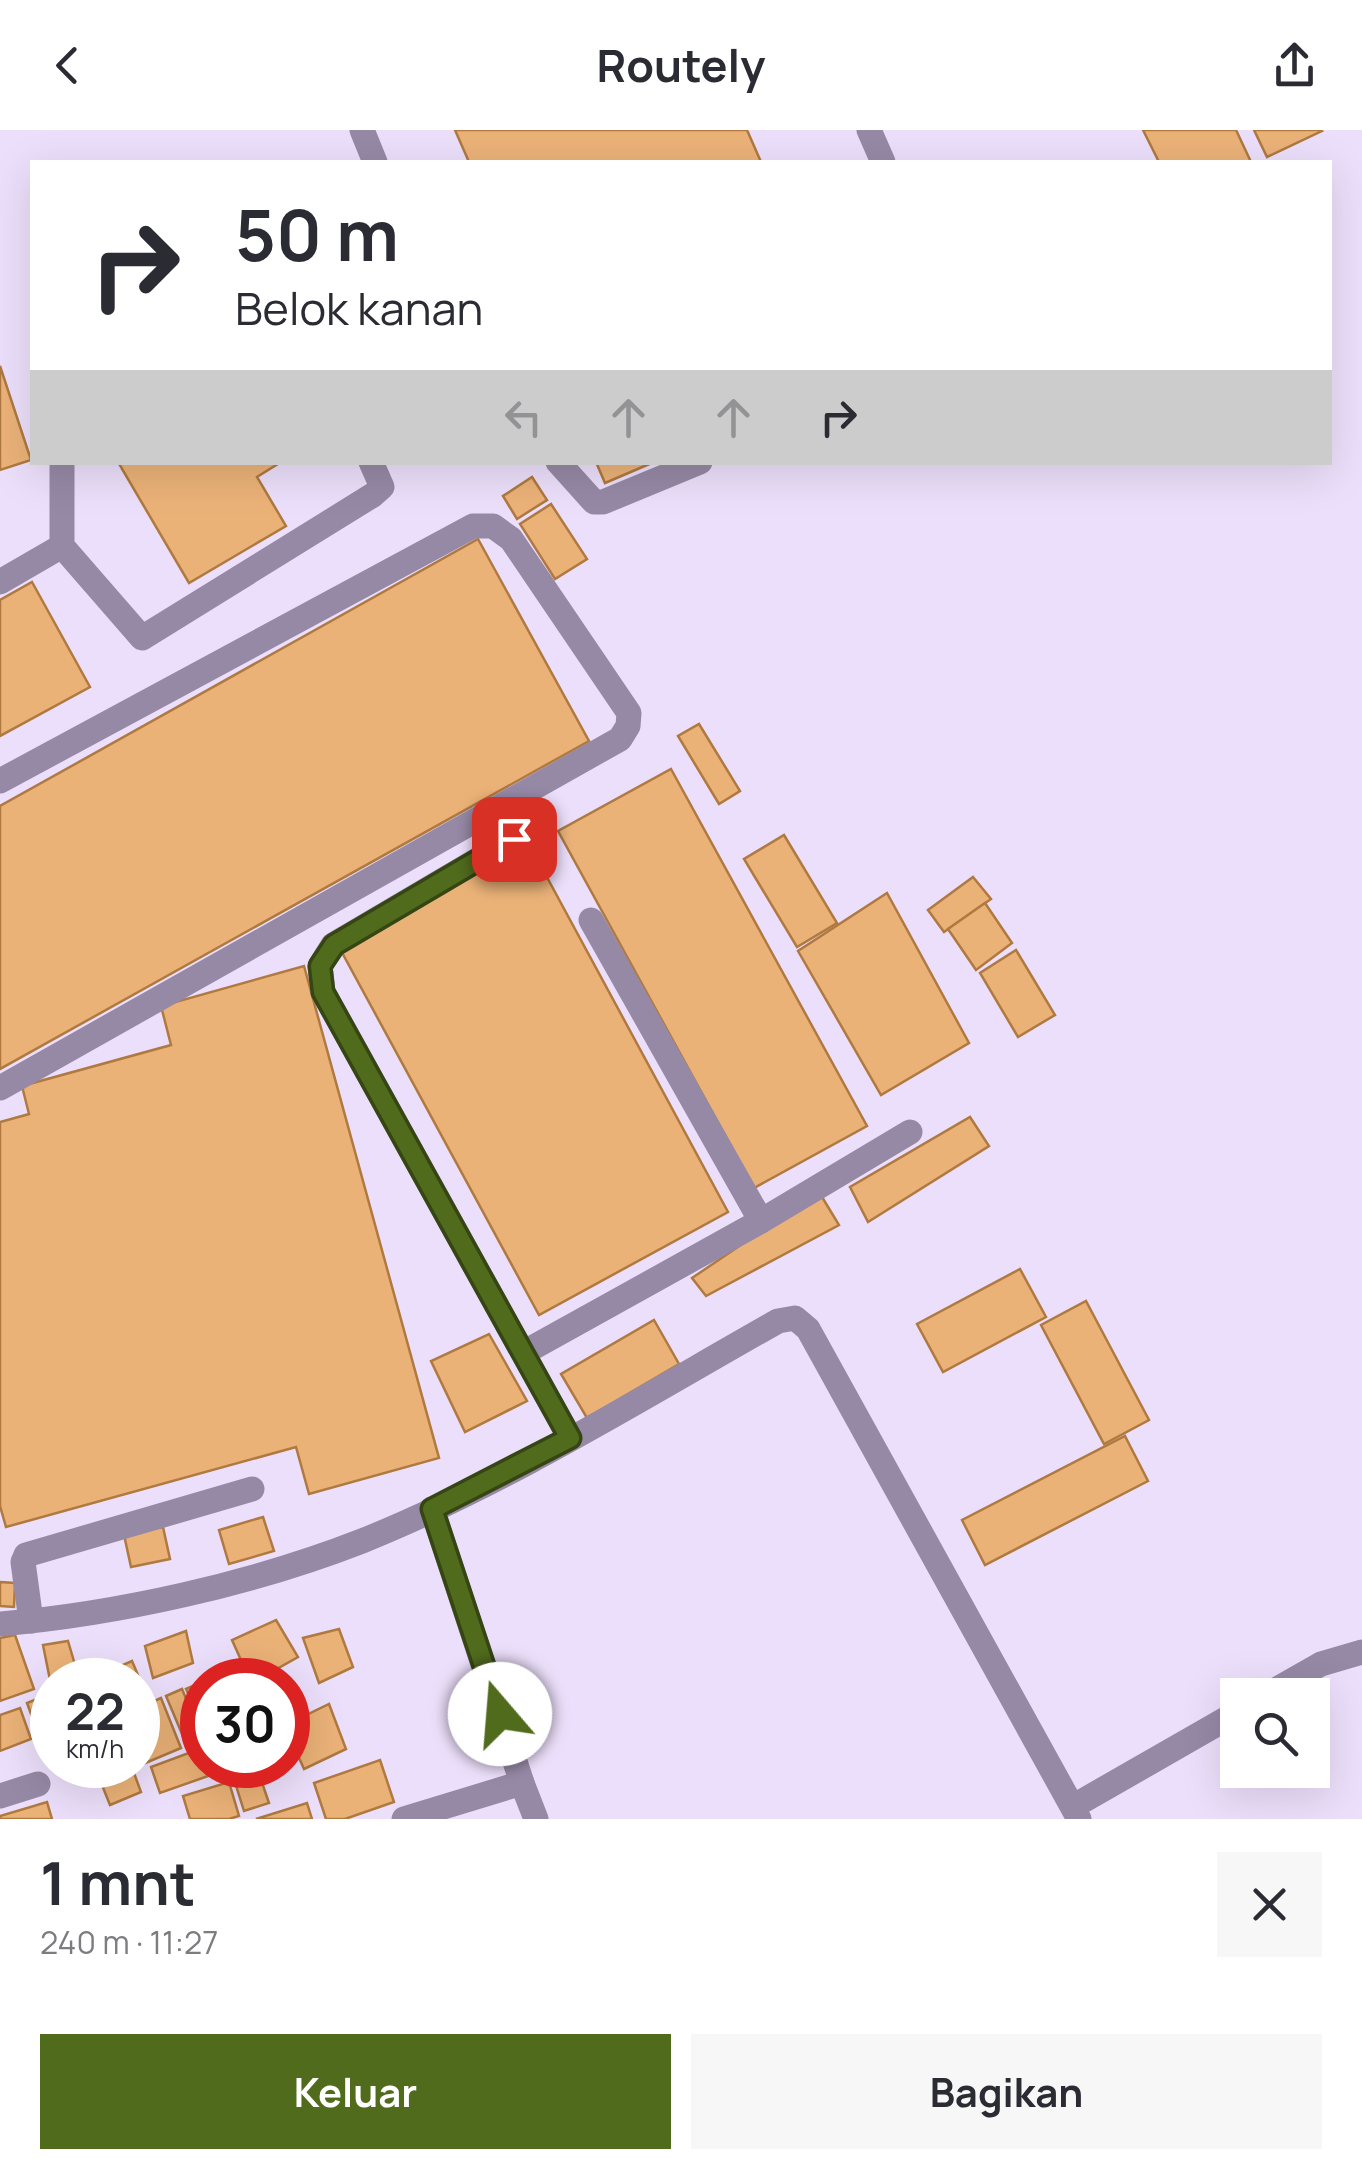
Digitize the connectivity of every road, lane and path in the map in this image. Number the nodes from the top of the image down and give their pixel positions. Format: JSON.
{"nodes":[{"id":1,"x":362,"y":130,"type":"edge"},
{"id":2,"x":869,"y":130,"type":"edge"},
{"id":3,"x":375,"y":160,"type":"edge"},
{"id":4,"x":881,"y":160,"type":"edge"},
{"id":5,"x":62,"y":465,"type":"edge"},
{"id":6,"x":372,"y":465,"type":"edge"},
{"id":7,"x":561,"y":465,"type":"edge"},
{"id":8,"x":693,"y":465,"type":"edge"},
{"id":9,"x":62,"y":546,"type":"junction"},
{"id":10,"x":0,"y":582,"type":"edge"},
{"id":11,"x":0,"y":781,"type":"edge"},
{"id":12,"x":514,"y":839,"type":"dead end"},
{"id":13,"x":591,"y":920,"type":"dead end"},
{"id":14,"x":0,"y":1088,"type":"edge"},
{"id":15,"x":910,"y":1132,"type":"dead end"},
{"id":16,"x":761,"y":1220,"type":"junction"},
{"id":17,"x":525,"y":1352,"type":"junction"},
{"id":18,"x":570,"y":1438,"type":"junction"},
{"id":19,"x":252,"y":1488,"type":"dead end"},
{"id":20,"x":432,"y":1509,"type":"junction"},
{"id":21,"x":31,"y":1622,"type":"junction"},
{"id":22,"x":0,"y":1624,"type":"edge"},
{"id":23,"x":1362,"y":1652,"type":"edge"},
{"id":24,"x":1297,"y":1678,"type":"edge"},
{"id":25,"x":1220,"y":1723,"type":"edge"},
{"id":26,"x":522,"y":1783,"type":"junction"},
{"id":27,"x":30,"y":1787,"type":"edge"},
{"id":28,"x":0,"y":1796,"type":"edge"},
{"id":29,"x":1077,"y":1812,"type":"edge"},
{"id":30,"x":404,"y":1819,"type":"edge"},
{"id":31,"x":536,"y":1819,"type":"edge"}],
"edges":[{"from":1,"to":3,"type":"street"},
{"from":2,"to":4,"type":"street"},
{"from":5,"to":9,"type":"street"},
{"from":6,"to":9,"type":"street"},
{"from":7,"to":8,"type":"street"},
{"from":9,"to":10,"type":"street"},
{"from":11,"to":14,"type":"street"},
{"from":12,"to":17,"type":"street"},
{"from":13,"to":16,"type":"street"},
{"from":15,"to":16,"type":"street"},
{"from":16,"to":17,"type":"street"},
{"from":17,"to":18,"type":"street"},
{"from":18,"to":20,"type":"street"},
{"from":18,"to":29,"type":"street"},
{"from":19,"to":21,"type":"street"},
{"from":20,"to":21,"type":"street"},
{"from":20,"to":26,"type":"street"},
{"from":21,"to":22,"type":"street"},
{"from":23,"to":24,"type":"street"},
{"from":25,"to":29,"type":"street"},
{"from":26,"to":30,"type":"street"},
{"from":26,"to":31,"type":"street"},
{"from":27,"to":28,"type":"street"}]}
